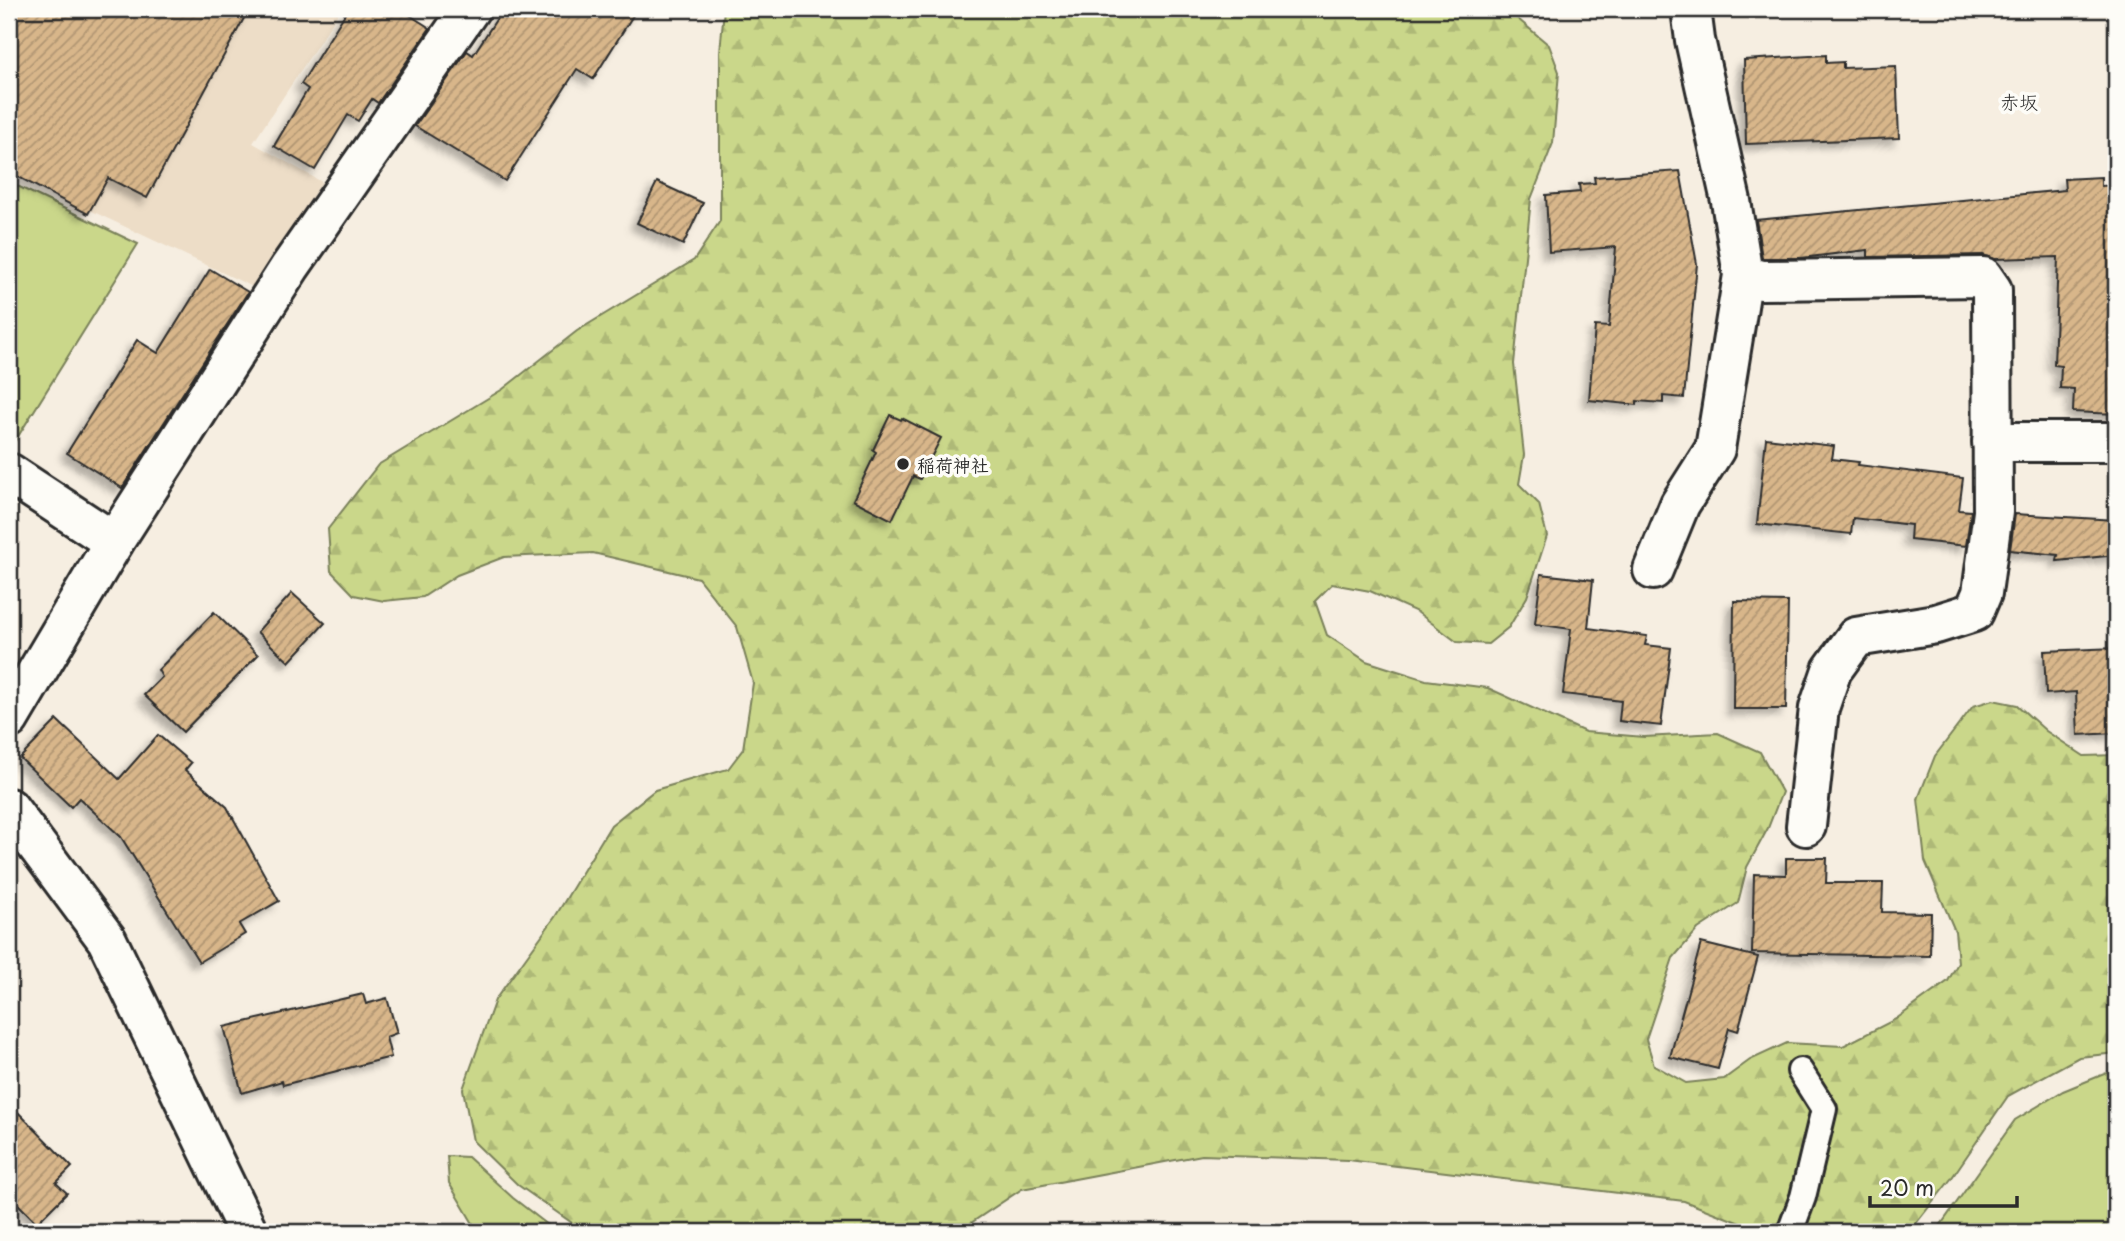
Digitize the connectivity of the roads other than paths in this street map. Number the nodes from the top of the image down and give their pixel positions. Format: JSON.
{"nodes":[{"id":1,"x":470,"y":9,"type":"edge"},
{"id":2,"x":1691,"y":9,"type":"edge"},
{"id":3,"x":1742,"y":275,"type":"junction"},
{"id":4,"x":1992,"y":442,"type":"junction"},
{"id":5,"x":2116,"y":442,"type":"edge"},
{"id":6,"x":9,"y":473,"type":"edge"},
{"id":7,"x":114,"y":542,"type":"junction"},
{"id":8,"x":1653,"y":570,"type":"dead end"},
{"id":9,"x":9,"y":719,"type":"edge"},
{"id":10,"x":9,"y":808,"type":"edge"},
{"id":11,"x":1806,"y":826,"type":"dead end"},
{"id":12,"x":1800,"y":1070,"type":"dead end"},
{"id":13,"x":248,"y":1232,"type":"edge"},
{"id":14,"x":1790,"y":1232,"type":"edge"}],
"edges":[{"from":1,"to":7,"type":"street"},
{"from":2,"to":3,"type":"street"},
{"from":3,"to":4,"type":"street"},
{"from":3,"to":8,"type":"street"},
{"from":4,"to":5,"type":"street"},
{"from":4,"to":11,"type":"street"},
{"from":6,"to":7,"type":"street"},
{"from":7,"to":9,"type":"street"},
{"from":10,"to":13,"type":"street"},
{"from":12,"to":14,"type":"lane"}]}
